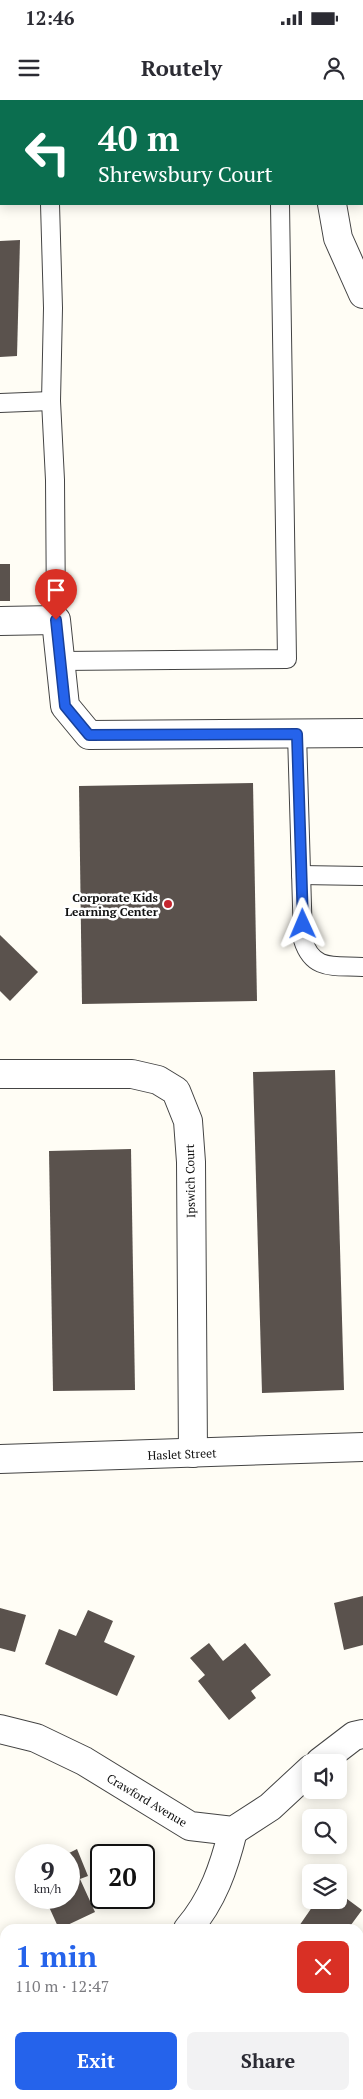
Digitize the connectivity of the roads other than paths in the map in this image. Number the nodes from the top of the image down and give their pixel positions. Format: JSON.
{"nodes":[{"id":1,"x":50,"y":205,"type":"edge"},
{"id":2,"x":280,"y":205,"type":"edge"},
{"id":3,"x":332,"y":205,"type":"edge"},
{"id":4,"x":363,"y":294,"type":"edge"},
{"id":5,"x":51,"y":401,"type":"junction"},
{"id":6,"x":0,"y":403,"type":"edge"},
{"id":7,"x":56,"y":620,"type":"junction"},
{"id":8,"x":0,"y":621,"type":"edge"},
{"id":9,"x":61,"y":661,"type":"junction"},
{"id":10,"x":297,"y":734,"type":"junction"},
{"id":11,"x":363,"y":734,"type":"edge"},
{"id":12,"x":301,"y":875,"type":"junction"},
{"id":13,"x":363,"y":876,"type":"edge"},
{"id":14,"x":363,"y":967,"type":"edge"},
{"id":15,"x":0,"y":1074,"type":"edge"},
{"id":16,"x":363,"y":1448,"type":"edge"},
{"id":17,"x":193,"y":1453,"type":"junction"},
{"id":18,"x":0,"y":1459,"type":"edge"},
{"id":19,"x":0,"y":1729,"type":"edge"},
{"id":20,"x":363,"y":1734,"type":"edge"},
{"id":21,"x":330,"y":1754,"type":"edge"},
{"id":22,"x":302,"y":1777,"type":"edge"},
{"id":23,"x":233,"y":1831,"type":"junction"},
{"id":24,"x":192,"y":1924,"type":"edge"}],
"edges":[{"from":1,"to":5,"type":"lane"},
{"from":2,"to":9,"type":"lane"},
{"from":3,"to":4,"type":"street"},
{"from":5,"to":6,"type":"lane"},
{"from":5,"to":7,"type":"lane"},
{"from":7,"to":8,"type":"street"},
{"from":7,"to":9,"type":"street"},
{"from":9,"to":10,"type":"street"},
{"from":10,"to":11,"type":"street"},
{"from":10,"to":12,"type":"lane"},
{"from":12,"to":13,"type":"lane"},
{"from":12,"to":14,"type":"lane"},
{"from":15,"to":17,"type":"street","name":"Ipswich Court"},
{"from":16,"to":17,"type":"street","name":"Haslet Street"},
{"from":17,"to":18,"type":"street","name":"Haslet Street"},
{"from":19,"to":23,"type":"street","name":"Crawford Avenue"},
{"from":20,"to":21,"type":"street"},
{"from":22,"to":23,"type":"street"},
{"from":23,"to":24,"type":"street"}]}
